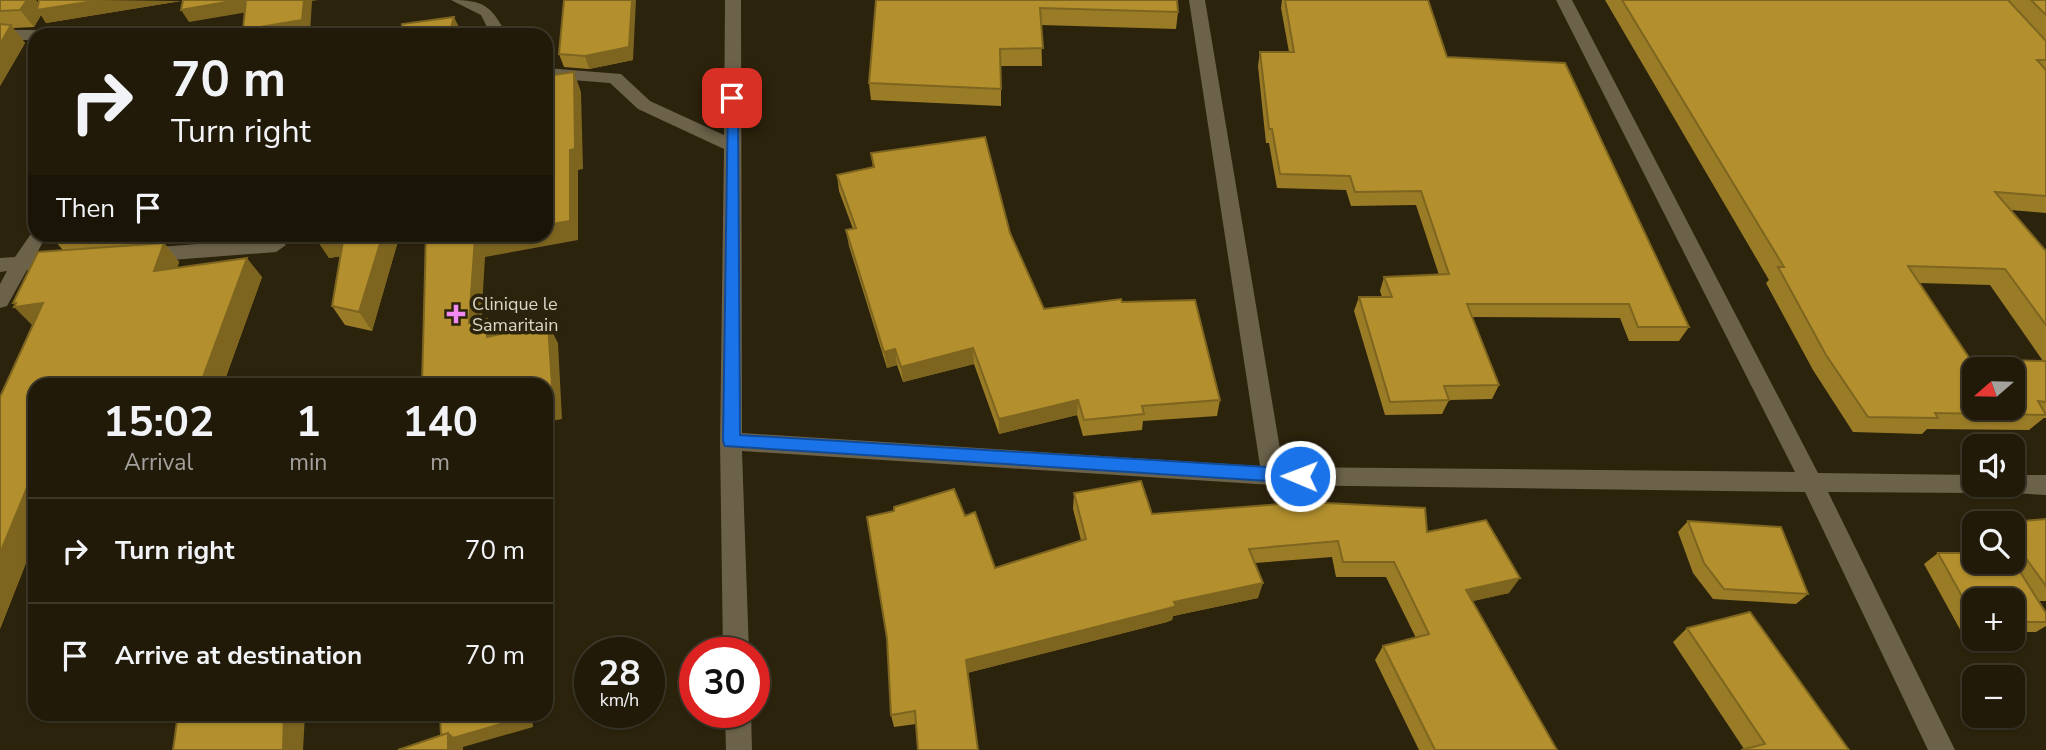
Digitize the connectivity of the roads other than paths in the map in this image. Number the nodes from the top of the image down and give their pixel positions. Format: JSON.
{"nodes":[{"id":1,"x":459,"y":0,"type":"edge"},
{"id":2,"x":733,"y":0,"type":"edge"},
{"id":3,"x":1197,"y":0,"type":"edge"},
{"id":4,"x":1564,"y":0,"type":"edge"},
{"id":5,"x":495,"y":28,"type":"edge"},
{"id":6,"x":0,"y":35,"type":"edge"},
{"id":7,"x":28,"y":35,"type":"edge"},
{"id":8,"x":553,"y":74,"type":"edge"},
{"id":9,"x":732,"y":146,"type":"junction"},
{"id":10,"x":34,"y":242,"type":"edge"},
{"id":11,"x":276,"y":245,"type":"dead end"},
{"id":12,"x":127,"y":256,"type":"edge"},
{"id":13,"x":75,"y":259,"type":"edge"},
{"id":14,"x":23,"y":262,"type":"junction"},
{"id":15,"x":0,"y":265,"type":"edge"},
{"id":16,"x":0,"y":301,"type":"edge"},
{"id":17,"x":731,"y":441,"type":"junction"},
{"id":18,"x":1273,"y":476,"type":"junction"},
{"id":19,"x":1811,"y":481,"type":"junction"},
{"id":20,"x":1962,"y":484,"type":"edge"},
{"id":21,"x":2025,"y":485,"type":"edge"},
{"id":22,"x":2046,"y":485,"type":"edge"},
{"id":23,"x":736,"y":637,"type":"edge"},
{"id":24,"x":738,"y":728,"type":"edge"},
{"id":25,"x":739,"y":750,"type":"edge"},
{"id":26,"x":1942,"y":750,"type":"edge"}],
"edges":[{"from":1,"to":5,"type":"street"},
{"from":2,"to":9,"type":"street"},
{"from":3,"to":18,"type":"street"},
{"from":4,"to":19,"type":"street"},
{"from":6,"to":7,"type":"street"},
{"from":8,"to":9,"type":"street"},
{"from":9,"to":17,"type":"street"},
{"from":10,"to":14,"type":"street"},
{"from":11,"to":12,"type":"street"},
{"from":13,"to":14,"type":"street"},
{"from":14,"to":15,"type":"street"},
{"from":14,"to":16,"type":"street"},
{"from":17,"to":18,"type":"street"},
{"from":17,"to":23,"type":"street"},
{"from":18,"to":19,"type":"street"},
{"from":19,"to":20,"type":"street"},
{"from":19,"to":26,"type":"street"},
{"from":21,"to":22,"type":"street"},
{"from":24,"to":25,"type":"street"}]}
